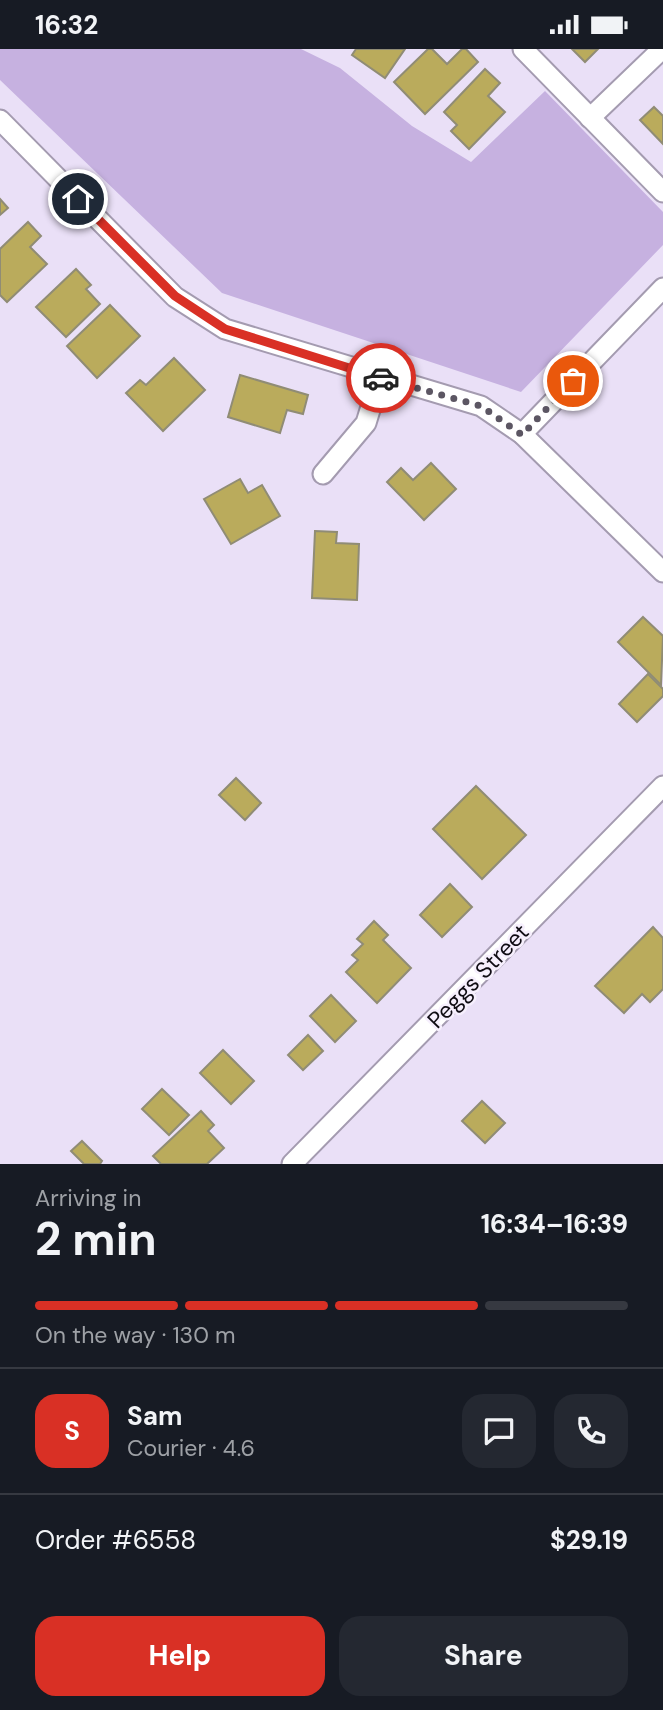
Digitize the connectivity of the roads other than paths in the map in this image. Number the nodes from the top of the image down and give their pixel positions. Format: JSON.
{"nodes":[{"id":1,"x":523,"y":49,"type":"edge"},
{"id":2,"x":662,"y":49,"type":"edge"},
{"id":3,"x":590,"y":118,"type":"junction"},
{"id":4,"x":0,"y":120,"type":"edge"},
{"id":5,"x":663,"y":192,"type":"edge"},
{"id":6,"x":663,"y":288,"type":"edge"},
{"id":7,"x":380,"y":377,"type":"junction"},
{"id":8,"x":522,"y":435,"type":"junction"},
{"id":9,"x":323,"y":474,"type":"dead end"},
{"id":10,"x":663,"y":572,"type":"edge"},
{"id":11,"x":663,"y":786,"type":"edge"},
{"id":12,"x":292,"y":1164,"type":"edge"}],
"edges":[{"from":1,"to":3,"type":"street"},
{"from":2,"to":3,"type":"street"},
{"from":3,"to":5,"type":"street"},
{"from":4,"to":7,"type":"street"},
{"from":6,"to":8,"type":"street"},
{"from":7,"to":8,"type":"street"},
{"from":7,"to":9,"type":"street"},
{"from":8,"to":10,"type":"street"},
{"from":11,"to":12,"type":"street","name":"Peggs Street"}]}
